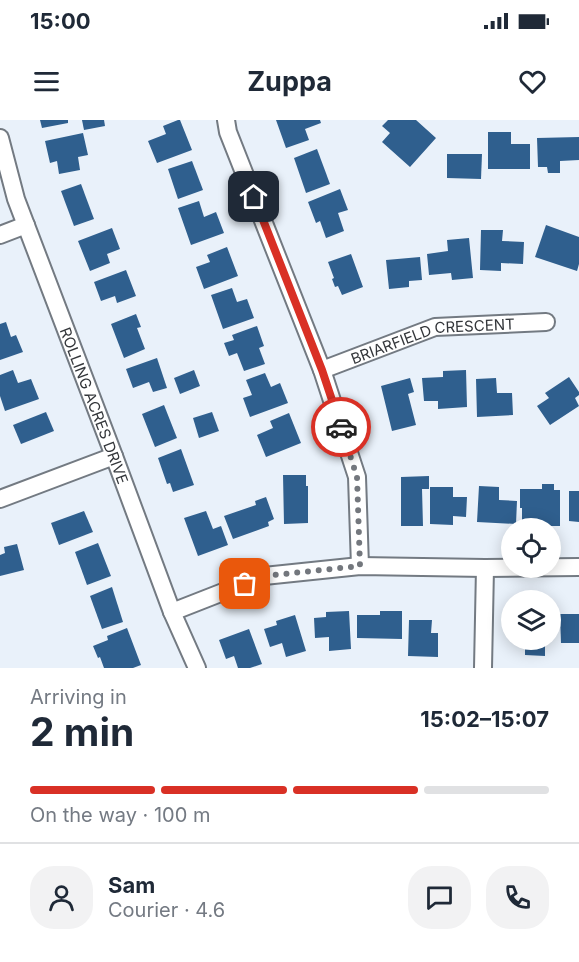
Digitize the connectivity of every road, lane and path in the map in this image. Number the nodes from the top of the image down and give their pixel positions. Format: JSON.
{"nodes":[{"id":1,"x":226,"y":120,"type":"edge"},
{"id":2,"x":0,"y":138,"type":"edge"},
{"id":3,"x":26,"y":225,"type":"junction"},
{"id":4,"x":0,"y":235,"type":"edge"},
{"id":5,"x":546,"y":322,"type":"dead end"},
{"id":6,"x":322,"y":370,"type":"junction"},
{"id":7,"x":114,"y":456,"type":"junction"},
{"id":8,"x":0,"y":499,"type":"edge"},
{"id":9,"x":360,"y":566,"type":"junction"},
{"id":10,"x":579,"y":567,"type":"edge"},
{"id":11,"x":486,"y":568,"type":"junction"},
{"id":12,"x":172,"y":612,"type":"junction"},
{"id":13,"x":197,"y":668,"type":"edge"},
{"id":14,"x":483,"y":668,"type":"edge"}],
"edges":[{"from":1,"to":6,"type":"street"},
{"from":2,"to":3,"type":"street","name":"ROLLING ACRES DRIVE"},
{"from":3,"to":4,"type":"street"},
{"from":3,"to":7,"type":"street","name":"ROLLING ACRES DRIVE"},
{"from":5,"to":6,"type":"street","name":"BRIARFIELD CRESCENT"},
{"from":6,"to":9,"type":"street"},
{"from":7,"to":8,"type":"street"},
{"from":7,"to":12,"type":"street","name":"ROLLING ACRES DRIVE"},
{"from":9,"to":11,"type":"street"},
{"from":9,"to":12,"type":"street"},
{"from":10,"to":11,"type":"street"},
{"from":11,"to":14,"type":"street"},
{"from":12,"to":13,"type":"street","name":"ROLLING ACRES DRIVE"}]}
